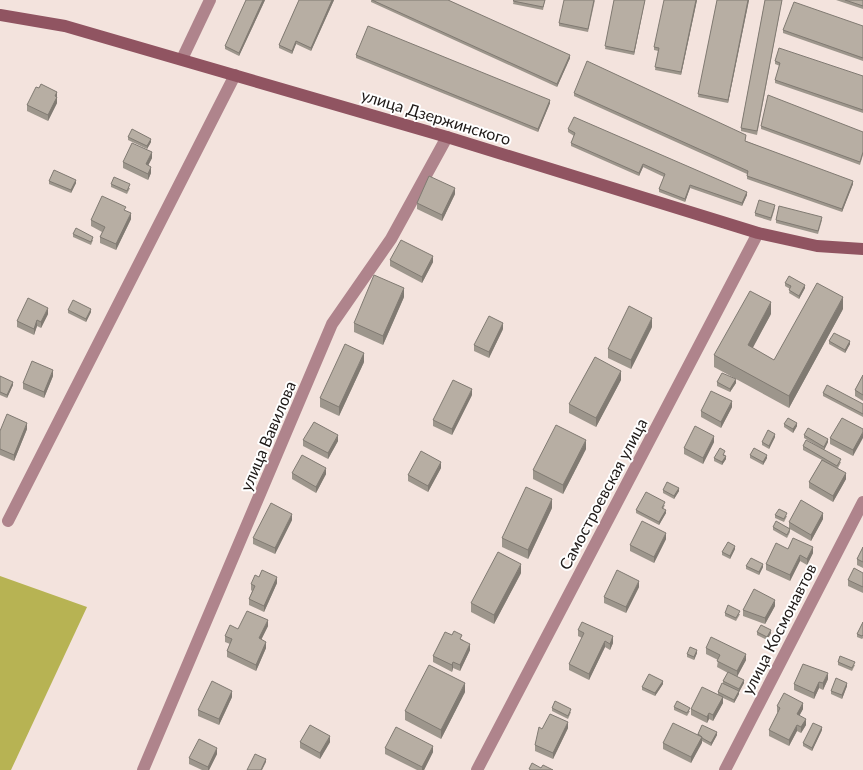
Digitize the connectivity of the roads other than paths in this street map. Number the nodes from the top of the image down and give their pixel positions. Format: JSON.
{"nodes":[{"id":1,"x":210,"y":0,"type":"edge"},
{"id":2,"x":0,"y":14,"type":"edge"},
{"id":3,"x":182,"y":59,"type":"junction"},
{"id":4,"x":235,"y":75,"type":"junction"},
{"id":5,"x":447,"y":137,"type":"junction"},
{"id":6,"x":758,"y":233,"type":"junction"},
{"id":7,"x":863,"y":249,"type":"edge"},
{"id":8,"x":863,"y":502,"type":"edge"},
{"id":9,"x":8,"y":521,"type":"dead end"},
{"id":10,"x":145,"y":766,"type":"edge"},
{"id":11,"x":478,"y":770,"type":"edge"},
{"id":12,"x":725,"y":770,"type":"edge"}],
"edges":[{"from":1,"to":3,"type":"street"},
{"from":2,"to":3,"type":"street","name":"улица Дзержинского"},
{"from":3,"to":4,"type":"street","name":"улица Дзержинского"},
{"from":4,"to":5,"type":"street","name":"улица Дзержинского"},
{"from":4,"to":9,"type":"street"},
{"from":5,"to":6,"type":"street","name":"улица Дзержинского"},
{"from":5,"to":10,"type":"street","name":"улица Вавилова"},
{"from":6,"to":7,"type":"street","name":"улица Дзержинского"},
{"from":6,"to":11,"type":"street","name":"Самостроевская улица"},
{"from":8,"to":12,"type":"street","name":"улица Космонавтов"}]}
